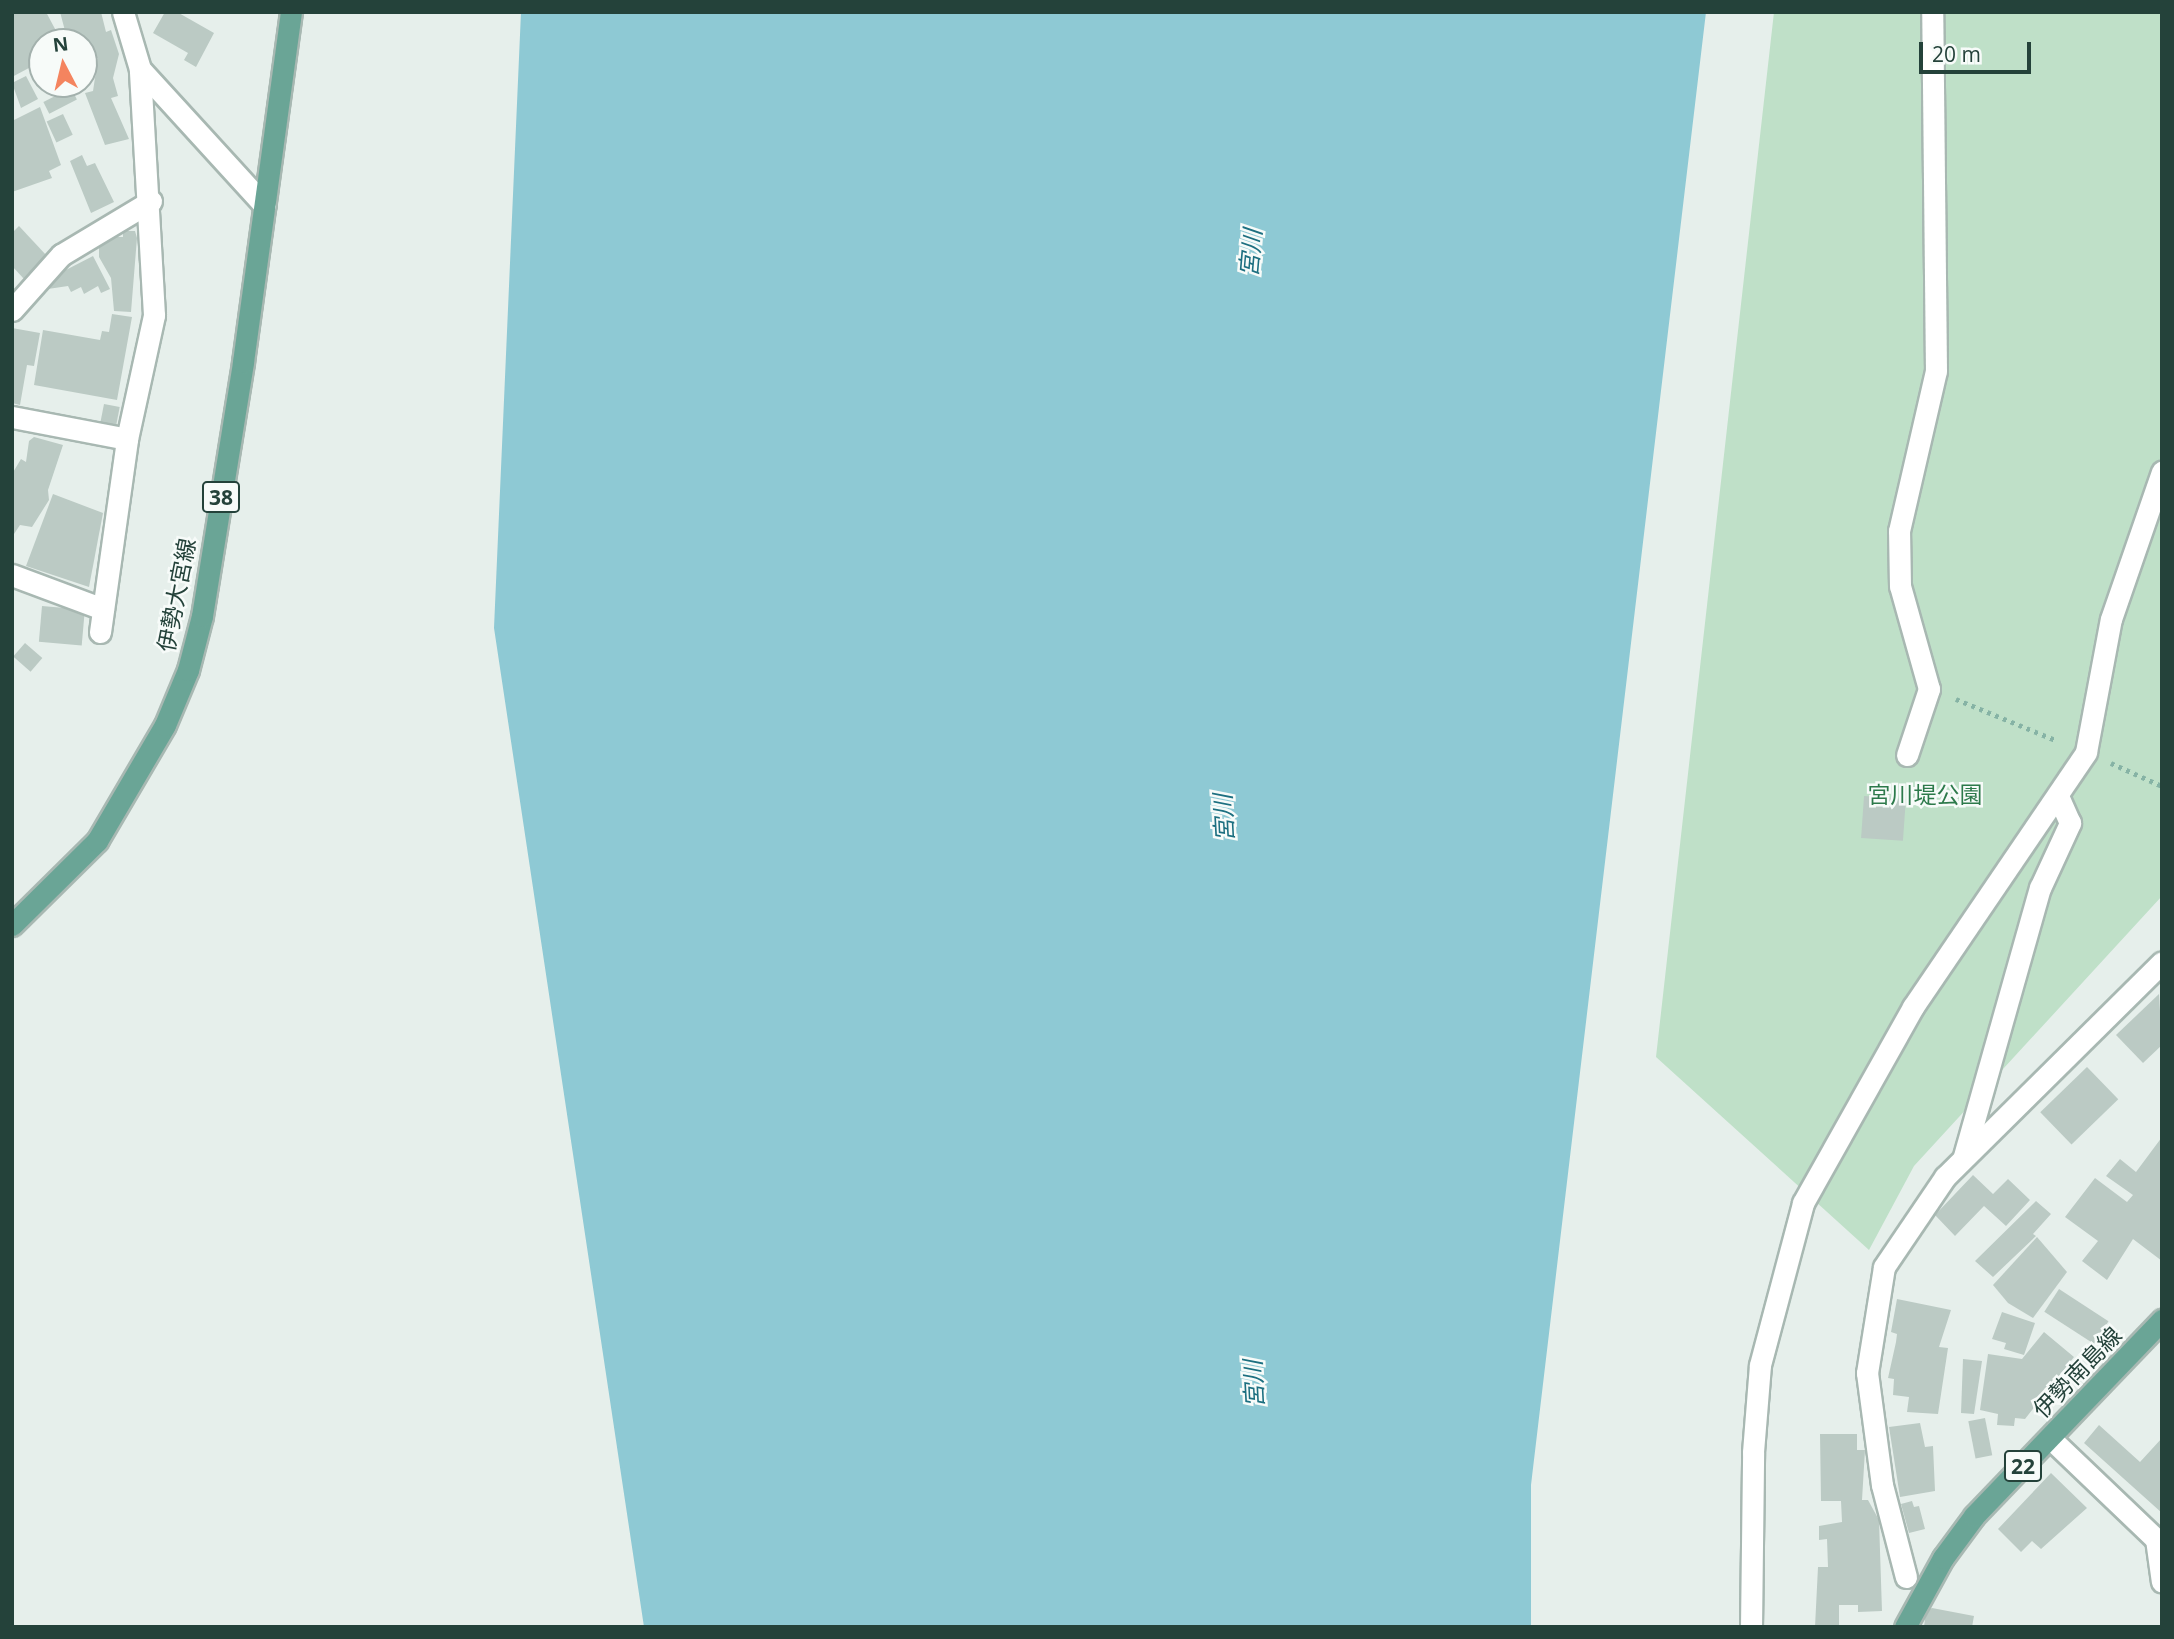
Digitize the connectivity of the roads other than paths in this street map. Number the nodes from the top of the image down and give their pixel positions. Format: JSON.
{"nodes":[{"id":1,"x":123,"y":12,"type":"edge"},
{"id":2,"x":291,"y":12,"type":"edge"},
{"id":3,"x":1932,"y":12,"type":"edge"},
{"id":4,"x":140,"y":69,"type":"junction"},
{"id":5,"x":151,"y":201,"type":"junction"},
{"id":6,"x":265,"y":206,"type":"junction"},
{"id":7,"x":12,"y":310,"type":"edge"},
{"id":8,"x":12,"y":417,"type":"edge"},
{"id":9,"x":127,"y":439,"type":"junction"},
{"id":10,"x":2162,"y":472,"type":"edge"},
{"id":11,"x":12,"y":575,"type":"edge"},
{"id":12,"x":103,"y":609,"type":"junction"},
{"id":13,"x":100,"y":632,"type":"dead end"},
{"id":14,"x":1907,"y":755,"type":"dead end"},
{"id":15,"x":2059,"y":798,"type":"junction"},
{"id":16,"x":12,"y":925,"type":"edge"},
{"id":17,"x":2162,"y":962,"type":"edge"},
{"id":18,"x":1963,"y":1158,"type":"junction"},
{"id":19,"x":2162,"y":1320,"type":"edge"},
{"id":20,"x":2050,"y":1439,"type":"junction"},
{"id":21,"x":2159,"y":1542,"type":"edge"},
{"id":22,"x":1906,"y":1577,"type":"dead end"},
{"id":23,"x":2162,"y":1582,"type":"edge"},
{"id":24,"x":1751,"y":1627,"type":"edge"},
{"id":25,"x":1905,"y":1627,"type":"edge"}],
"edges":[{"from":1,"to":4,"type":"street"},
{"from":2,"to":6,"type":"main road","name":"伊勢大宮線","number":"38"},
{"from":3,"to":14,"type":"street"},
{"from":4,"to":5,"type":"street"},
{"from":4,"to":6,"type":"street"},
{"from":5,"to":7,"type":"street"},
{"from":5,"to":9,"type":"street"},
{"from":6,"to":16,"type":"main road","name":"伊勢大宮線","number":"38"},
{"from":8,"to":9,"type":"street"},
{"from":9,"to":12,"type":"street"},
{"from":10,"to":15,"type":"street"},
{"from":11,"to":12,"type":"street"},
{"from":12,"to":13,"type":"street"},
{"from":15,"to":18,"type":"street"},
{"from":15,"to":24,"type":"street"},
{"from":17,"to":18,"type":"street"},
{"from":18,"to":22,"type":"street"},
{"from":19,"to":20,"type":"main road","name":"伊勢南島線","number":"22"},
{"from":20,"to":21,"type":"street"},
{"from":20,"to":25,"type":"main road","name":"伊勢南島線","number":"22"},
{"from":21,"to":23,"type":"street"}]}
